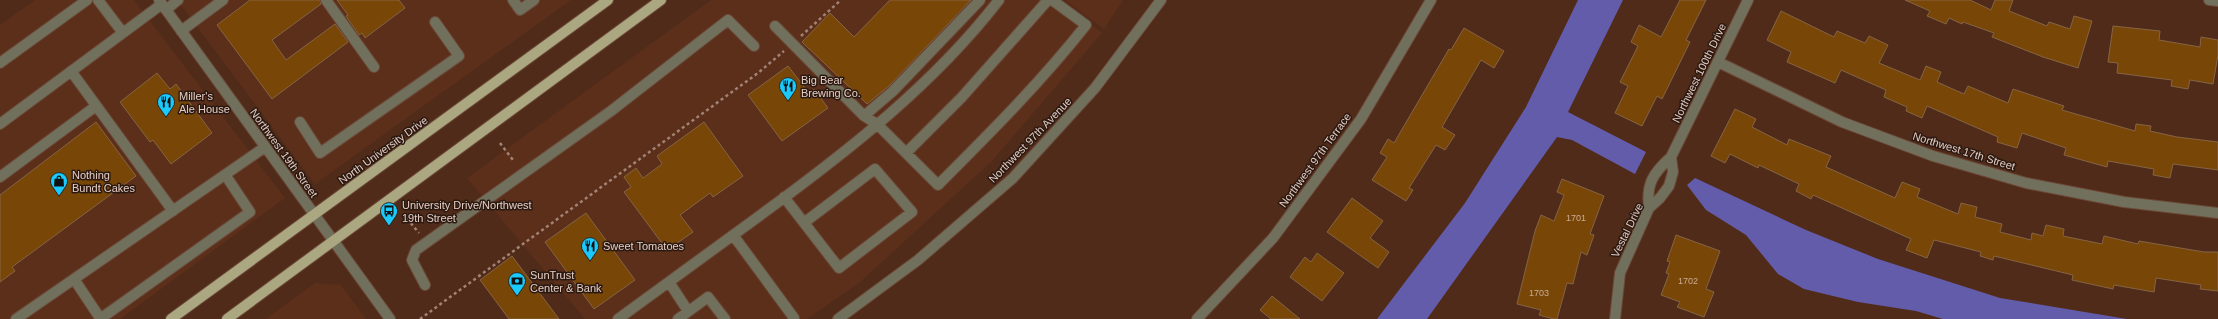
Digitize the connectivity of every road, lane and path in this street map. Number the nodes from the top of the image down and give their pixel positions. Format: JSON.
{"nodes":[{"id":1,"x":87,"y":0,"type":"edge"},
{"id":2,"x":98,"y":0,"type":"edge"},
{"id":3,"x":178,"y":0,"type":"edge"},
{"id":4,"x":223,"y":0,"type":"edge"},
{"id":5,"x":326,"y":0,"type":"edge"},
{"id":6,"x":513,"y":0,"type":"edge"},
{"id":7,"x":534,"y":0,"type":"edge"},
{"id":8,"x":608,"y":0,"type":"edge"},
{"id":9,"x":841,"y":0,"type":"edge"},
{"id":10,"x":980,"y":0,"type":"edge"},
{"id":11,"x":999,"y":0,"type":"edge"},
{"id":12,"x":1048,"y":0,"type":"edge"},
{"id":13,"x":1052,"y":0,"type":"edge"},
{"id":14,"x":1161,"y":0,"type":"edge"},
{"id":15,"x":1431,"y":0,"type":"edge"},
{"id":16,"x":1748,"y":0,"type":"edge"},
{"id":17,"x":2209,"y":0,"type":"edge"},
{"id":18,"x":660,"y":1,"type":"edge"},
{"id":19,"x":2218,"y":1,"type":"edge"},
{"id":20,"x":162,"y":5,"type":"edge"},
{"id":21,"x":435,"y":22,"type":"dead end"},
{"id":22,"x":775,"y":26,"type":"dead end"},
{"id":23,"x":181,"y":30,"type":"junction"},
{"id":24,"x":123,"y":33,"type":"junction"},
{"id":25,"x":792,"y":44,"type":"junction"},
{"id":26,"x":754,"y":46,"type":"dead end"},
{"id":27,"x":1718,"y":62,"type":"junction"},
{"id":28,"x":0,"y":63,"type":"edge"},
{"id":29,"x":374,"y":67,"type":"dead end"},
{"id":30,"x":71,"y":71,"type":"junction"},
{"id":31,"x":96,"y":106,"type":"junction"},
{"id":32,"x":864,"y":116,"type":"junction"},
{"id":33,"x":300,"y":122,"type":"dead end"},
{"id":34,"x":0,"y":124,"type":"edge"},
{"id":35,"x":877,"y":124,"type":"junction"},
{"id":36,"x":500,"y":143,"type":"dead end"},
{"id":37,"x":265,"y":147,"type":"junction"},
{"id":38,"x":906,"y":153,"type":"junction"},
{"id":39,"x":1671,"y":157,"type":"junction"},
{"id":40,"x":513,"y":160,"type":"dead end"},
{"id":41,"x":226,"y":176,"type":"junction"},
{"id":42,"x":0,"y":177,"type":"edge"},
{"id":43,"x":784,"y":197,"type":"junction"},
{"id":44,"x":1649,"y":208,"type":"junction"},
{"id":45,"x":173,"y":211,"type":"junction"},
{"id":46,"x":2218,"y":213,"type":"edge"},
{"id":47,"x":403,"y":214,"type":"dead end"},
{"id":48,"x":314,"y":216,"type":"junction"},
{"id":49,"x":805,"y":222,"type":"junction"},
{"id":50,"x":420,"y":234,"type":"dead end"},
{"id":51,"x":733,"y":234,"type":"junction"},
{"id":52,"x":334,"y":242,"type":"junction"},
{"id":53,"x":74,"y":279,"type":"junction"},
{"id":54,"x":669,"y":282,"type":"junction"},
{"id":55,"x":425,"y":285,"type":"dead end"},
{"id":56,"x":688,"y":311,"type":"junction"},
{"id":57,"x":794,"y":318,"type":"edge"},
{"id":58,"x":16,"y":319,"type":"edge"},
{"id":59,"x":100,"y":319,"type":"edge"},
{"id":60,"x":171,"y":319,"type":"edge"},
{"id":61,"x":227,"y":319,"type":"edge"},
{"id":62,"x":390,"y":319,"type":"edge"},
{"id":63,"x":420,"y":319,"type":"edge"},
{"id":64,"x":618,"y":319,"type":"edge"},
{"id":65,"x":678,"y":319,"type":"edge"},
{"id":66,"x":725,"y":319,"type":"edge"},
{"id":67,"x":838,"y":319,"type":"edge"},
{"id":68,"x":1197,"y":319,"type":"edge"},
{"id":69,"x":1615,"y":319,"type":"edge"}],
"edges":[{"from":1,"to":28,"type":"street"},
{"from":2,"to":24,"type":"street"},
{"from":3,"to":20,"type":"street"},
{"from":4,"to":23,"type":"street"},
{"from":5,"to":29,"type":"street"},
{"from":6,"to":7,"type":"street"},
{"from":8,"to":48,"type":"main road","name":"North University Drive"},
{"from":9,"to":25,"type":"path"},
{"from":10,"to":32,"type":"street"},
{"from":11,"to":35,"type":"street"},
{"from":12,"to":38,"type":"street"},
{"from":13,"to":38,"type":"street"},
{"from":14,"to":67,"type":"street","name":"Northwest 97th Avenue"},
{"from":15,"to":68,"type":"street","name":"Northwest 97th Terrace"},
{"from":16,"to":27,"type":"street","name":"Northwest 100th Drive"},
{"from":17,"to":19,"type":"street"},
{"from":18,"to":52,"type":"main road"},
{"from":20,"to":23,"type":"street","name":"Northwest 19th Street"},
{"from":20,"to":24,"type":"street"},
{"from":21,"to":33,"type":"street"},
{"from":22,"to":25,"type":"street"},
{"from":23,"to":37,"type":"street","name":"Northwest 19th Street"},
{"from":24,"to":30,"type":"street"},
{"from":25,"to":32,"type":"street"},
{"from":25,"to":63,"type":"path"},
{"from":26,"to":55,"type":"street"},
{"from":27,"to":39,"type":"street","name":"Northwest 100th Drive"},
{"from":27,"to":46,"type":"street","name":"Northwest 17th Street"},
{"from":30,"to":31,"type":"street"},
{"from":30,"to":34,"type":"street"},
{"from":31,"to":42,"type":"street"},
{"from":31,"to":45,"type":"street"},
{"from":32,"to":35,"type":"street"},
{"from":35,"to":38,"type":"street"},
{"from":35,"to":43,"type":"street"},
{"from":36,"to":40,"type":"path"},
{"from":37,"to":41,"type":"street"},
{"from":37,"to":48,"type":"street","name":"Northwest 19th Street"},
{"from":39,"to":44,"type":"street","name":"Vestal Drive"},
{"from":39,"to":44,"type":"street"},
{"from":41,"to":45,"type":"street"},
{"from":41,"to":59,"type":"street"},
{"from":43,"to":49,"type":"street"},
{"from":43,"to":51,"type":"street"},
{"from":44,"to":69,"type":"street","name":"Vestal Drive"},
{"from":45,"to":53,"type":"street"},
{"from":47,"to":50,"type":"path"},
{"from":48,"to":52,"type":"street","name":"Northwest 19th Street"},
{"from":48,"to":60,"type":"main road","name":"North University Drive"},
{"from":49,"to":49,"type":"street"},
{"from":51,"to":54,"type":"street"},
{"from":51,"to":57,"type":"street"},
{"from":52,"to":61,"type":"main road"},
{"from":52,"to":62,"type":"street","name":"Northwest 19th Street"},
{"from":53,"to":58,"type":"street"},
{"from":53,"to":59,"type":"street"},
{"from":54,"to":56,"type":"street"},
{"from":54,"to":64,"type":"street"},
{"from":56,"to":65,"type":"street"},
{"from":56,"to":66,"type":"street"}]}
